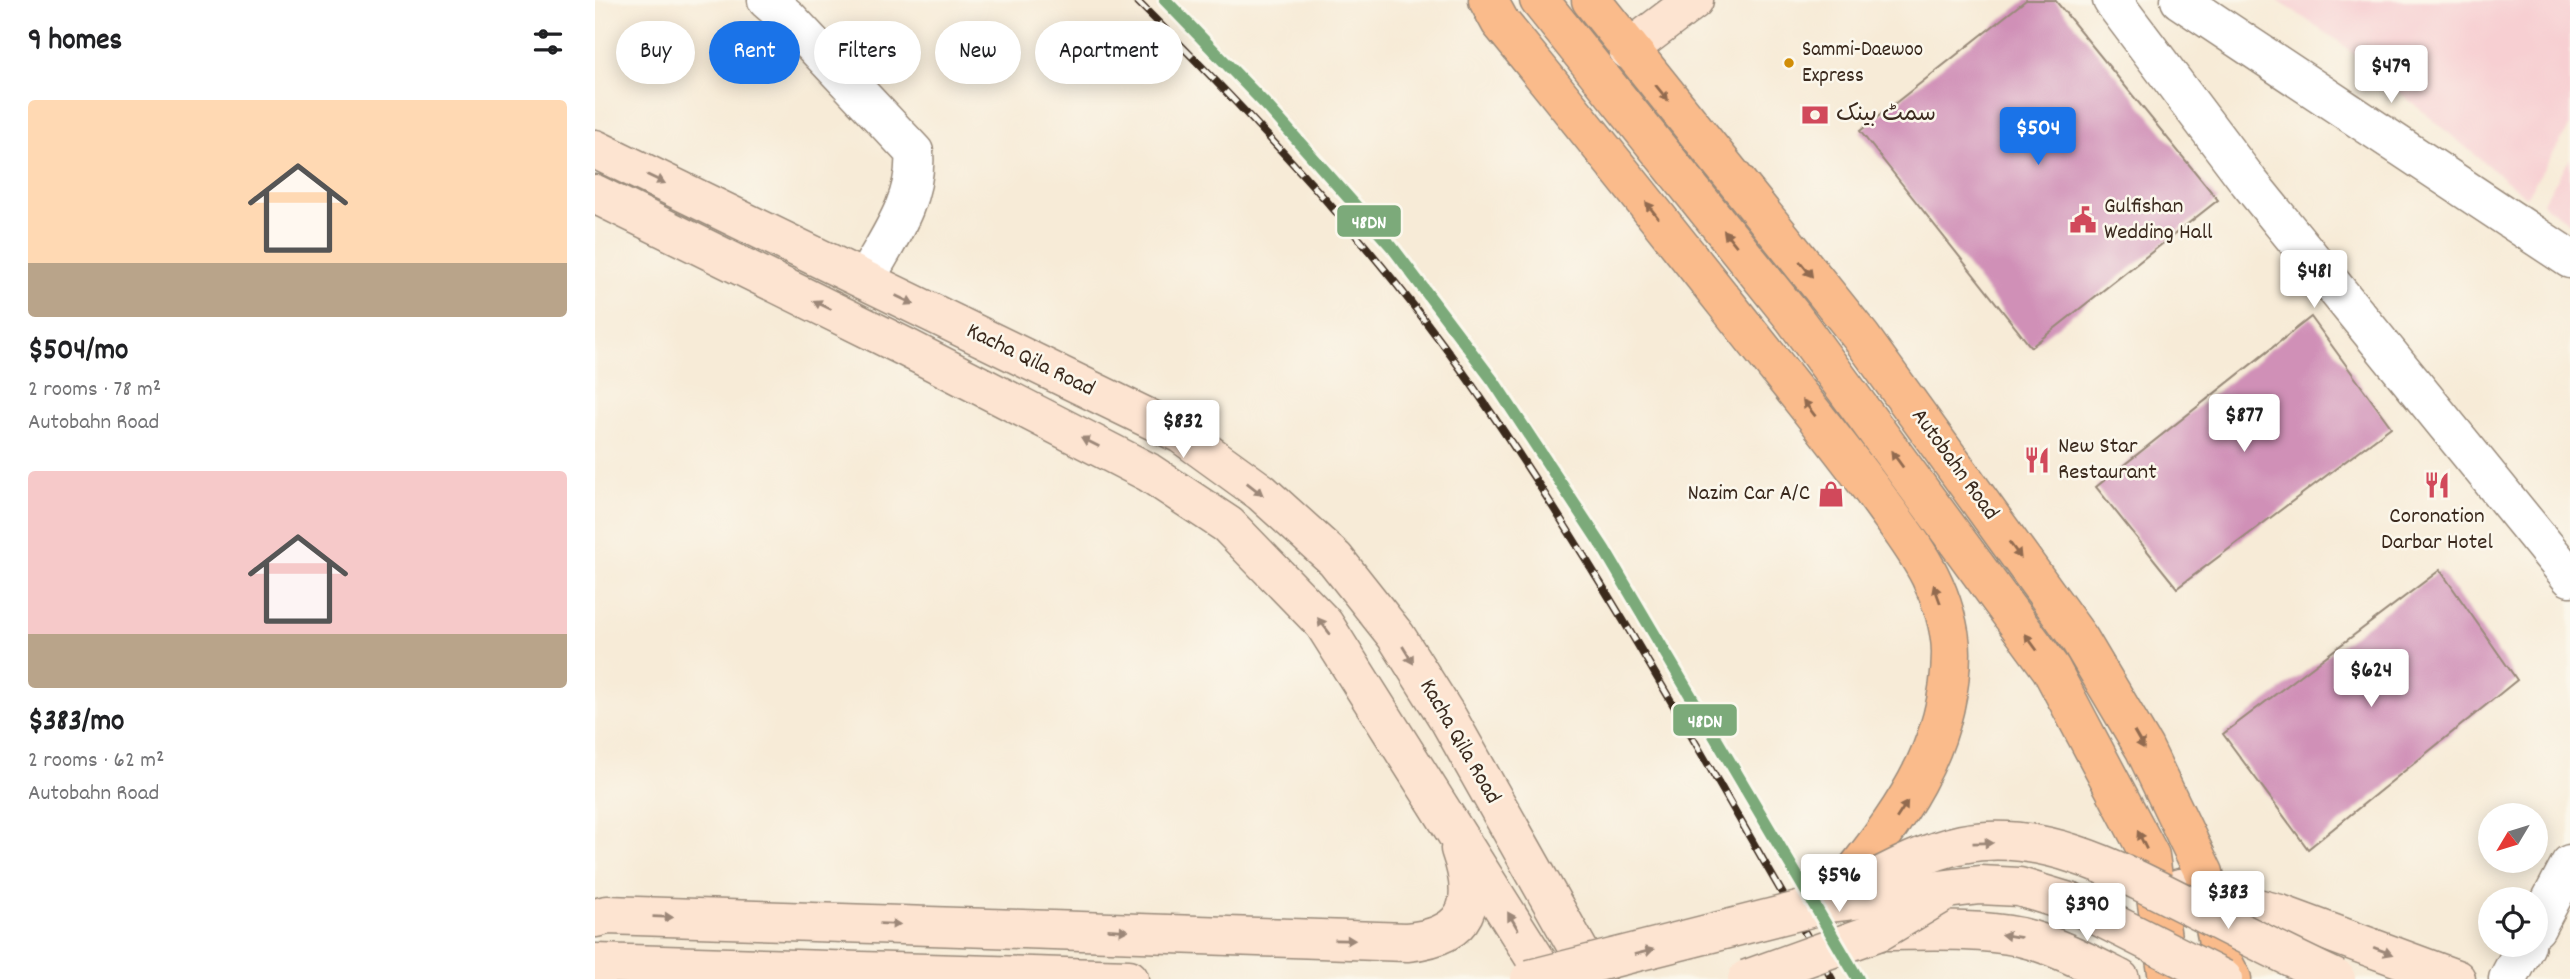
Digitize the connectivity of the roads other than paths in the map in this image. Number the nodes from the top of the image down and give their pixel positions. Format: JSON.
{"nodes":[{"id":1,"x":767,"y":0,"type":"edge"},
{"id":2,"x":1539,"y":0,"type":"edge"},
{"id":3,"x":1591,"y":0,"type":"edge"},
{"id":4,"x":1694,"y":0,"type":"edge"},
{"id":5,"x":2112,"y":0,"type":"edge"},
{"id":6,"x":2180,"y":0,"type":"edge"},
{"id":7,"x":1494,"y":11,"type":"edge"},
{"id":8,"x":1627,"y":50,"type":"junction"},
{"id":9,"x":595,"y":149,"type":"edge"},
{"id":10,"x":595,"y":194,"type":"edge"},
{"id":11,"x":2570,"y":259,"type":"edge"},
{"id":12,"x":865,"y":280,"type":"junction"},
{"id":13,"x":2570,"y":577,"type":"edge"},
{"id":14,"x":1381,"y":709,"type":"junction"},
{"id":15,"x":2570,"y":864,"type":"edge"},
{"id":16,"x":2154,"y":881,"type":"junction"},
{"id":17,"x":1951,"y":889,"type":"junction"},
{"id":18,"x":2209,"y":895,"type":"junction"},
{"id":19,"x":1830,"y":903,"type":"junction"},
{"id":20,"x":2548,"y":905,"type":"edge"},
{"id":21,"x":595,"y":918,"type":"edge"},
{"id":22,"x":1880,"y":930,"type":"junction"},
{"id":23,"x":2520,"y":957,"type":"edge"},
{"id":24,"x":598,"y":963,"type":"edge"},
{"id":25,"x":1129,"y":979,"type":"edge"},
{"id":26,"x":1530,"y":979,"type":"edge"},
{"id":27,"x":1548,"y":979,"type":"edge"},
{"id":28,"x":1595,"y":979,"type":"edge"},
{"id":29,"x":1747,"y":979,"type":"edge"},
{"id":30,"x":2120,"y":979,"type":"edge"},
{"id":31,"x":2168,"y":979,"type":"edge"},
{"id":32,"x":2223,"y":979,"type":"edge"},
{"id":33,"x":2232,"y":979,"type":"edge"},
{"id":34,"x":2336,"y":979,"type":"edge"},
{"id":35,"x":2456,"y":979,"type":"edge"},
{"id":36,"x":2508,"y":979,"type":"edge"}],
"edges":[{"from":1,"to":12,"type":"street"},
{"from":16,"to":2,"type":"highway","name":"Autobahn Road","one_way":true},
{"from":3,"to":8,"type":"highway","name":"Autobahn Road"},
{"from":4,"to":8,"type":"main road"},
{"from":5,"to":13,"type":"street"},
{"from":6,"to":11,"type":"street"},
{"from":19,"to":7,"type":"highway","one_way":true},
{"from":8,"to":18,"type":"highway","name":"Autobahn Road","one_way":true},
{"from":9,"to":12,"type":"main road","name":"Kacha Qila Road","one_way":true},
{"from":14,"to":10,"type":"main road","name":"Kacha Qila Road","one_way":true},
{"from":12,"to":28,"type":"main road","name":"Kacha Qila Road","one_way":true},
{"from":21,"to":14,"type":"main road","one_way":true},
{"from":27,"to":14,"type":"main road","name":"Kacha Qila Road","one_way":true},
{"from":15,"to":20,"type":"street"},
{"from":16,"to":18,"type":"main road"},
{"from":16,"to":31,"type":"highway","name":"Autobahn Road"},
{"from":17,"to":19,"type":"main road","bridge":true},
{"from":17,"to":22,"type":"main road","bridge":true},
{"from":17,"to":32,"type":"main road","bridge":true},
{"from":18,"to":33,"type":"highway","name":"Autobahn Road"},
{"from":18,"to":35,"type":"main road","one_way":true},
{"from":26,"to":19,"type":"main road","one_way":true,"bridge":true},
{"from":19,"to":34,"type":"main road","one_way":true,"bridge":true},
{"from":22,"to":29,"type":"main road","bridge":true},
{"from":30,"to":22,"type":"main road","one_way":true},
{"from":23,"to":36,"type":"street"},
{"from":24,"to":25,"type":"main road"}]}
